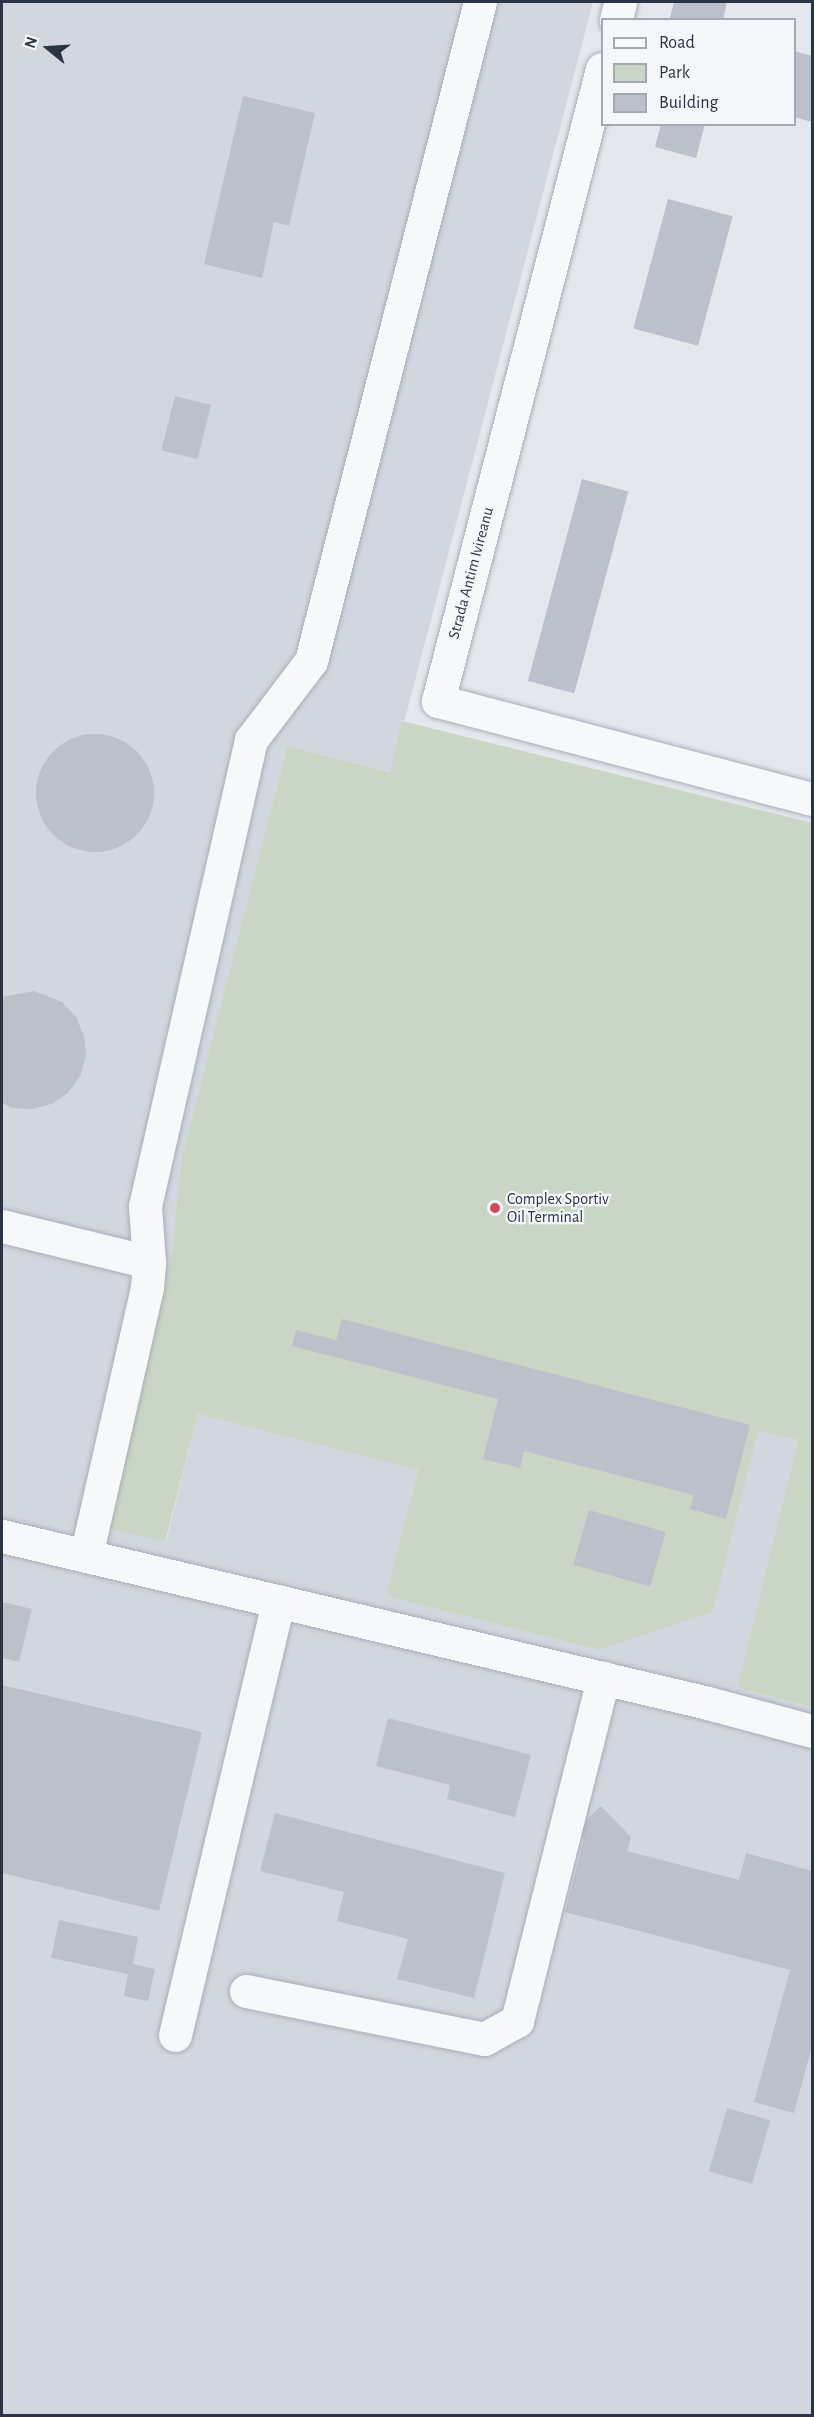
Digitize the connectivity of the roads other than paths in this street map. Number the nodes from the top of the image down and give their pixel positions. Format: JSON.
{"nodes":[{"id":1,"x":480,"y":2,"type":"edge"},
{"id":2,"x":620,"y":2,"type":"edge"},
{"id":3,"x":616,"y":18,"type":"edge"},
{"id":4,"x":601,"y":77,"type":"edge"},
{"id":5,"x":813,"y":799,"type":"edge"},
{"id":6,"x":2,"y":1226,"type":"edge"},
{"id":7,"x":149,"y":1262,"type":"junction"},
{"id":8,"x":2,"y":1536,"type":"edge"},
{"id":9,"x":86,"y":1556,"type":"junction"},
{"id":10,"x":278,"y":1601,"type":"junction"},
{"id":11,"x":603,"y":1678,"type":"junction"},
{"id":12,"x":813,"y":1731,"type":"edge"},
{"id":13,"x":246,"y":1990,"type":"dead end"},
{"id":14,"x":175,"y":2035,"type":"dead end"}],
"edges":[{"from":1,"to":7,"type":"street"},
{"from":2,"to":3,"type":"street"},
{"from":4,"to":5,"type":"street","name":"Strada Antim Ivireanu"},
{"from":6,"to":7,"type":"street"},
{"from":7,"to":9,"type":"street"},
{"from":8,"to":9,"type":"street"},
{"from":9,"to":10,"type":"street"},
{"from":10,"to":11,"type":"street"},
{"from":10,"to":14,"type":"street"},
{"from":11,"to":12,"type":"street"},
{"from":11,"to":13,"type":"street"}]}
